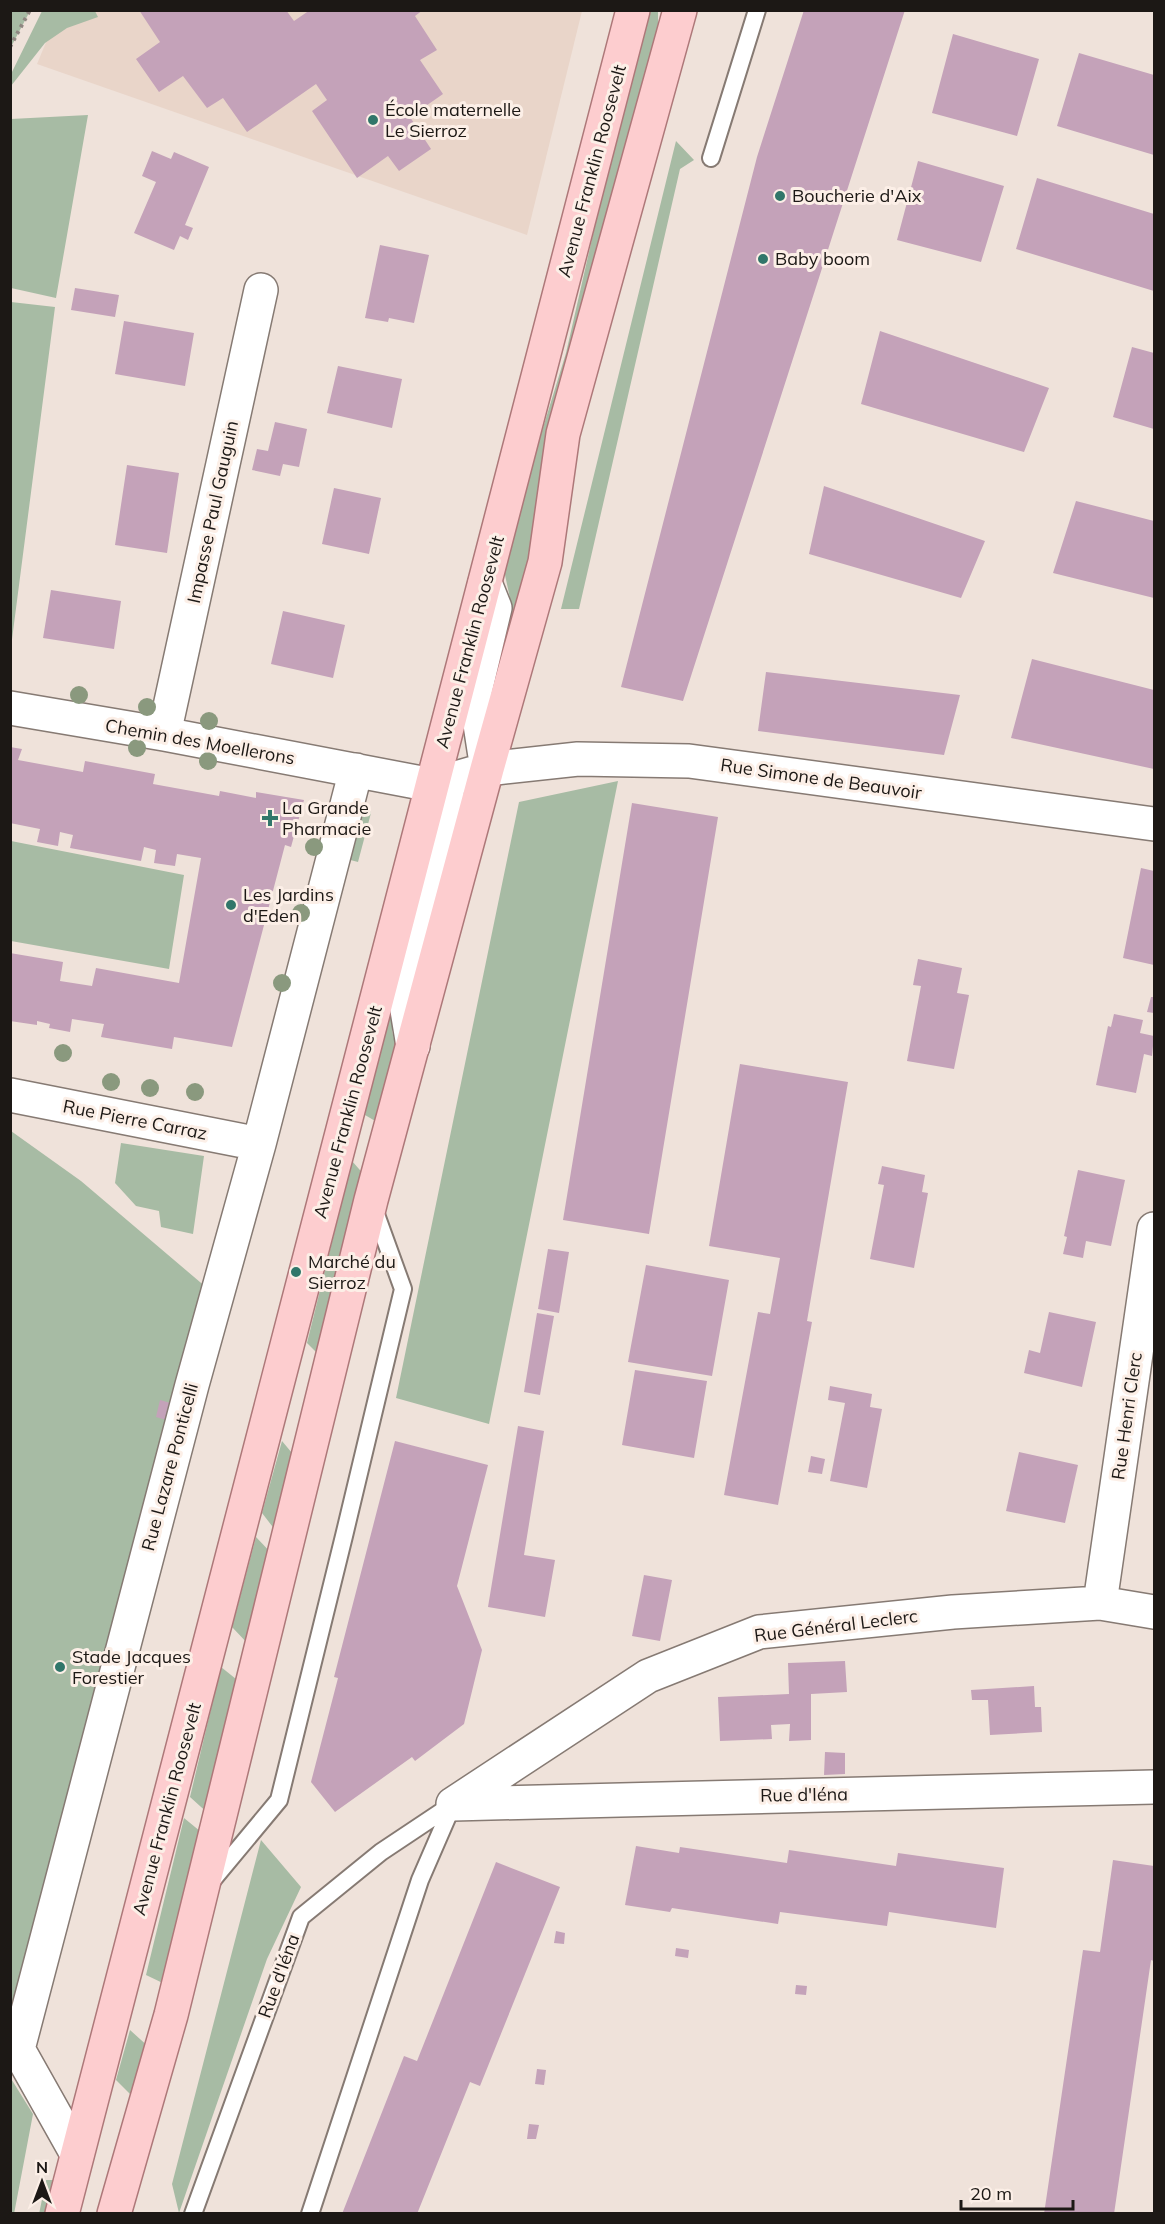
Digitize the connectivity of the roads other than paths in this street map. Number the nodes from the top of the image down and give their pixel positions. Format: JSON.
{"nodes":[{"id":1,"x":633,"y":10,"type":"edge"},
{"id":2,"x":757,"y":10,"type":"edge"},
{"id":3,"x":677,"y":15,"type":"edge"},
{"id":4,"x":711,"y":158,"type":"dead end"},
{"id":5,"x":261,"y":290,"type":"dead end"},
{"id":6,"x":485,"y":583,"type":"junction"},
{"id":7,"x":10,"y":708,"type":"edge"},
{"id":8,"x":164,"y":734,"type":"junction"},
{"id":9,"x":487,"y":769,"type":"junction"},
{"id":10,"x":356,"y":770,"type":"junction"},
{"id":11,"x":432,"y":785,"type":"junction"},
{"id":12,"x":1155,"y":824,"type":"edge"},
{"id":13,"x":413,"y":1046,"type":"junction"},
{"id":14,"x":10,"y":1095,"type":"edge"},
{"id":15,"x":259,"y":1144,"type":"junction"},
{"id":16,"x":371,"y":1200,"type":"junction"},
{"id":17,"x":1155,"y":1229,"type":"edge"},
{"id":18,"x":1100,"y":1603,"type":"junction"},
{"id":19,"x":1155,"y":1612,"type":"edge"},
{"id":20,"x":1154,"y":1787,"type":"edge"},
{"id":21,"x":453,"y":1804,"type":"junction"},
{"id":22,"x":202,"y":1893,"type":"junction"},
{"id":23,"x":77,"y":2154,"type":"junction"},
{"id":24,"x":62,"y":2214,"type":"edge"},
{"id":25,"x":114,"y":2214,"type":"edge"},
{"id":26,"x":193,"y":2214,"type":"edge"},
{"id":27,"x":310,"y":2214,"type":"edge"}],
"edges":[{"from":1,"to":6,"type":"main road","name":"Avenue Franklin Roosevelt"},
{"from":2,"to":4,"type":"lane"},
{"from":3,"to":9,"type":"main road"},
{"from":5,"to":8,"type":"street","name":"Impasse Paul Gauguin"},
{"from":6,"to":9,"type":"street"},
{"from":6,"to":11,"type":"main road","name":"Avenue Franklin Roosevelt"},
{"from":7,"to":8,"type":"street","name":"Chemin des Moellerons"},
{"from":8,"to":10,"type":"street","name":"Chemin des Moellerons"},
{"from":9,"to":11,"type":"street","name":"Rue Simone de Beauvoir"},
{"from":9,"to":12,"type":"street","name":"Rue Simone de Beauvoir"},
{"from":9,"to":13,"type":"main road"},
{"from":10,"to":11,"type":"street","name":"Chemin des Moellerons"},
{"from":10,"to":15,"type":"street","name":"Rue Lazare Ponticelli"},
{"from":11,"to":13,"type":"street"},
{"from":11,"to":23,"type":"main road","name":"Avenue Franklin Roosevelt"},
{"from":13,"to":16,"type":"main road"},
{"from":14,"to":15,"type":"street","name":"Rue Pierre Carraz"},
{"from":15,"to":23,"type":"street","name":"Rue Lazare Ponticelli"},
{"from":16,"to":22,"type":"main road"},
{"from":16,"to":22,"type":"lane"},
{"from":17,"to":18,"type":"street","name":"Rue Henri Clerc"},
{"from":18,"to":19,"type":"street","name":"Rue Général Leclerc"},
{"from":18,"to":21,"type":"street","name":"Rue Général Leclerc"},
{"from":20,"to":21,"type":"street","name":"Rue d'Iéna"},
{"from":21,"to":26,"type":"lane","name":"Rue d'Iéna"},
{"from":21,"to":27,"type":"lane"},
{"from":22,"to":25,"type":"main road"},
{"from":23,"to":24,"type":"main road","name":"Avenue Franklin Roosevelt"}]}
